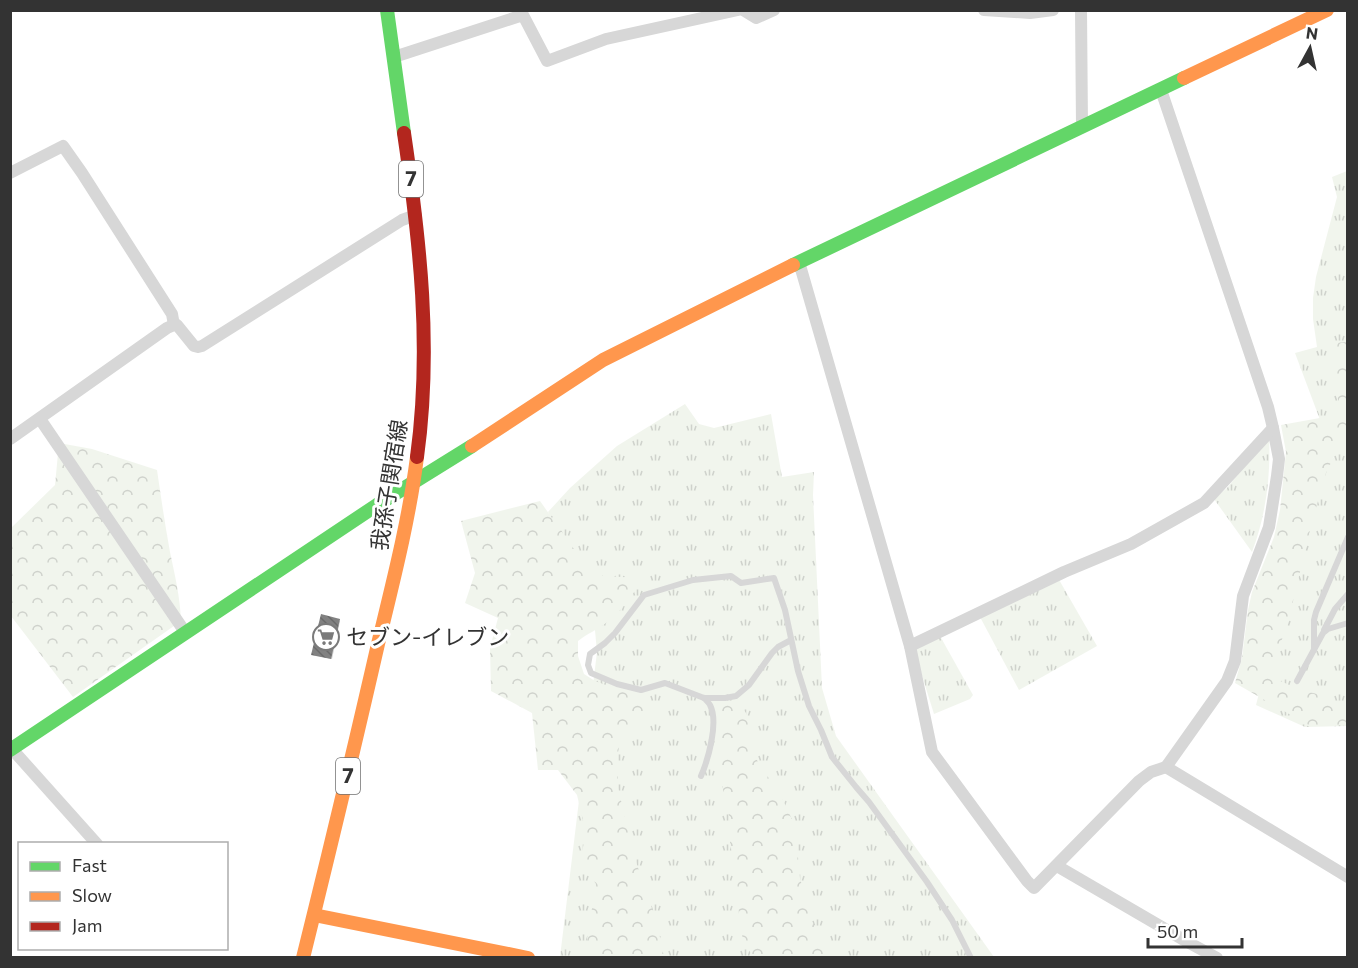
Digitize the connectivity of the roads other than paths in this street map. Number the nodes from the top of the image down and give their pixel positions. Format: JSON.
{"nodes":[{"id":1,"x":387,"y":10,"type":"edge"},
{"id":2,"x":738,"y":10,"type":"edge"},
{"id":3,"x":743,"y":10,"type":"edge"},
{"id":4,"x":774,"y":10,"type":"edge"},
{"id":5,"x":984,"y":10,"type":"edge"},
{"id":6,"x":1053,"y":10,"type":"edge"},
{"id":7,"x":1081,"y":10,"type":"edge"},
{"id":8,"x":1327,"y":10,"type":"edge"},
{"id":9,"x":394,"y":57,"type":"junction"},
{"id":10,"x":1161,"y":90,"type":"junction"},
{"id":11,"x":1082,"y":128,"type":"junction"},
{"id":12,"x":10,"y":173,"type":"edge"},
{"id":13,"x":416,"y":215,"type":"junction"},
{"id":14,"x":799,"y":262,"type":"junction"},
{"id":15,"x":174,"y":325,"type":"junction"},
{"id":16,"x":40,"y":418,"type":"junction"},
{"id":17,"x":1273,"y":428,"type":"junction"},
{"id":18,"x":10,"y":439,"type":"edge"},
{"id":19,"x":414,"y":482,"type":"junction"},
{"id":20,"x":1347,"y":537,"type":"edge"},
{"id":21,"x":1347,"y":594,"type":"edge"},
{"id":22,"x":1347,"y":623,"type":"edge"},
{"id":23,"x":186,"y":632,"type":"junction"},
{"id":24,"x":1323,"y":633,"type":"junction"},
{"id":25,"x":791,"y":640,"type":"junction"},
{"id":26,"x":910,"y":646,"type":"junction"},
{"id":27,"x":1314,"y":651,"type":"junction"},
{"id":28,"x":1297,"y":681,"type":"dead end"},
{"id":29,"x":704,"y":698,"type":"junction"},
{"id":30,"x":11,"y":749,"type":"edge"},
{"id":31,"x":1166,"y":767,"type":"junction"},
{"id":32,"x":701,"y":776,"type":"dead end"},
{"id":33,"x":96,"y":842,"type":"edge"},
{"id":34,"x":1057,"y":867,"type":"junction"},
{"id":35,"x":1347,"y":878,"type":"edge"},
{"id":36,"x":314,"y":915,"type":"junction"},
{"id":37,"x":303,"y":957,"type":"edge"},
{"id":38,"x":528,"y":957,"type":"edge"},
{"id":39,"x":971,"y":957,"type":"edge"},
{"id":40,"x":1217,"y":957,"type":"edge"}],
"edges":[{"from":1,"to":9,"type":"street","name":"我孫子関宿線","number":"7"},
{"from":2,"to":9,"type":"street"},
{"from":3,"to":4,"type":"street"},
{"from":5,"to":6,"type":"street"},
{"from":7,"to":11,"type":"street"},
{"from":8,"to":10,"type":"street"},
{"from":9,"to":13,"type":"street","name":"我孫子関宿線","number":"7"},
{"from":10,"to":11,"type":"street"},
{"from":10,"to":17,"type":"street"},
{"from":11,"to":14,"type":"street"},
{"from":12,"to":15,"type":"street"},
{"from":13,"to":15,"type":"street"},
{"from":13,"to":19,"type":"street","name":"我孫子関宿線","number":"7"},
{"from":14,"to":19,"type":"street"},
{"from":14,"to":26,"type":"street"},
{"from":15,"to":16,"type":"street"},
{"from":16,"to":18,"type":"street"},
{"from":16,"to":23,"type":"street"},
{"from":17,"to":26,"type":"street"},
{"from":17,"to":31,"type":"street"},
{"from":19,"to":23,"type":"street"},
{"from":19,"to":36,"type":"street","name":"我孫子関宿線","number":"7"},
{"from":20,"to":27,"type":"lane"},
{"from":21,"to":24,"type":"lane"},
{"from":22,"to":24,"type":"lane"},
{"from":23,"to":30,"type":"street"},
{"from":24,"to":27,"type":"lane"},
{"from":25,"to":29,"type":"lane"},
{"from":25,"to":29,"type":"lane"},
{"from":25,"to":39,"type":"lane"},
{"from":26,"to":34,"type":"street"},
{"from":27,"to":28,"type":"lane"},
{"from":29,"to":32,"type":"lane"},
{"from":30,"to":33,"type":"street"},
{"from":31,"to":34,"type":"street"},
{"from":31,"to":35,"type":"street"},
{"from":34,"to":40,"type":"street"},
{"from":36,"to":37,"type":"street","name":"我孫子関宿線","number":"7"},
{"from":36,"to":38,"type":"street"}]}
